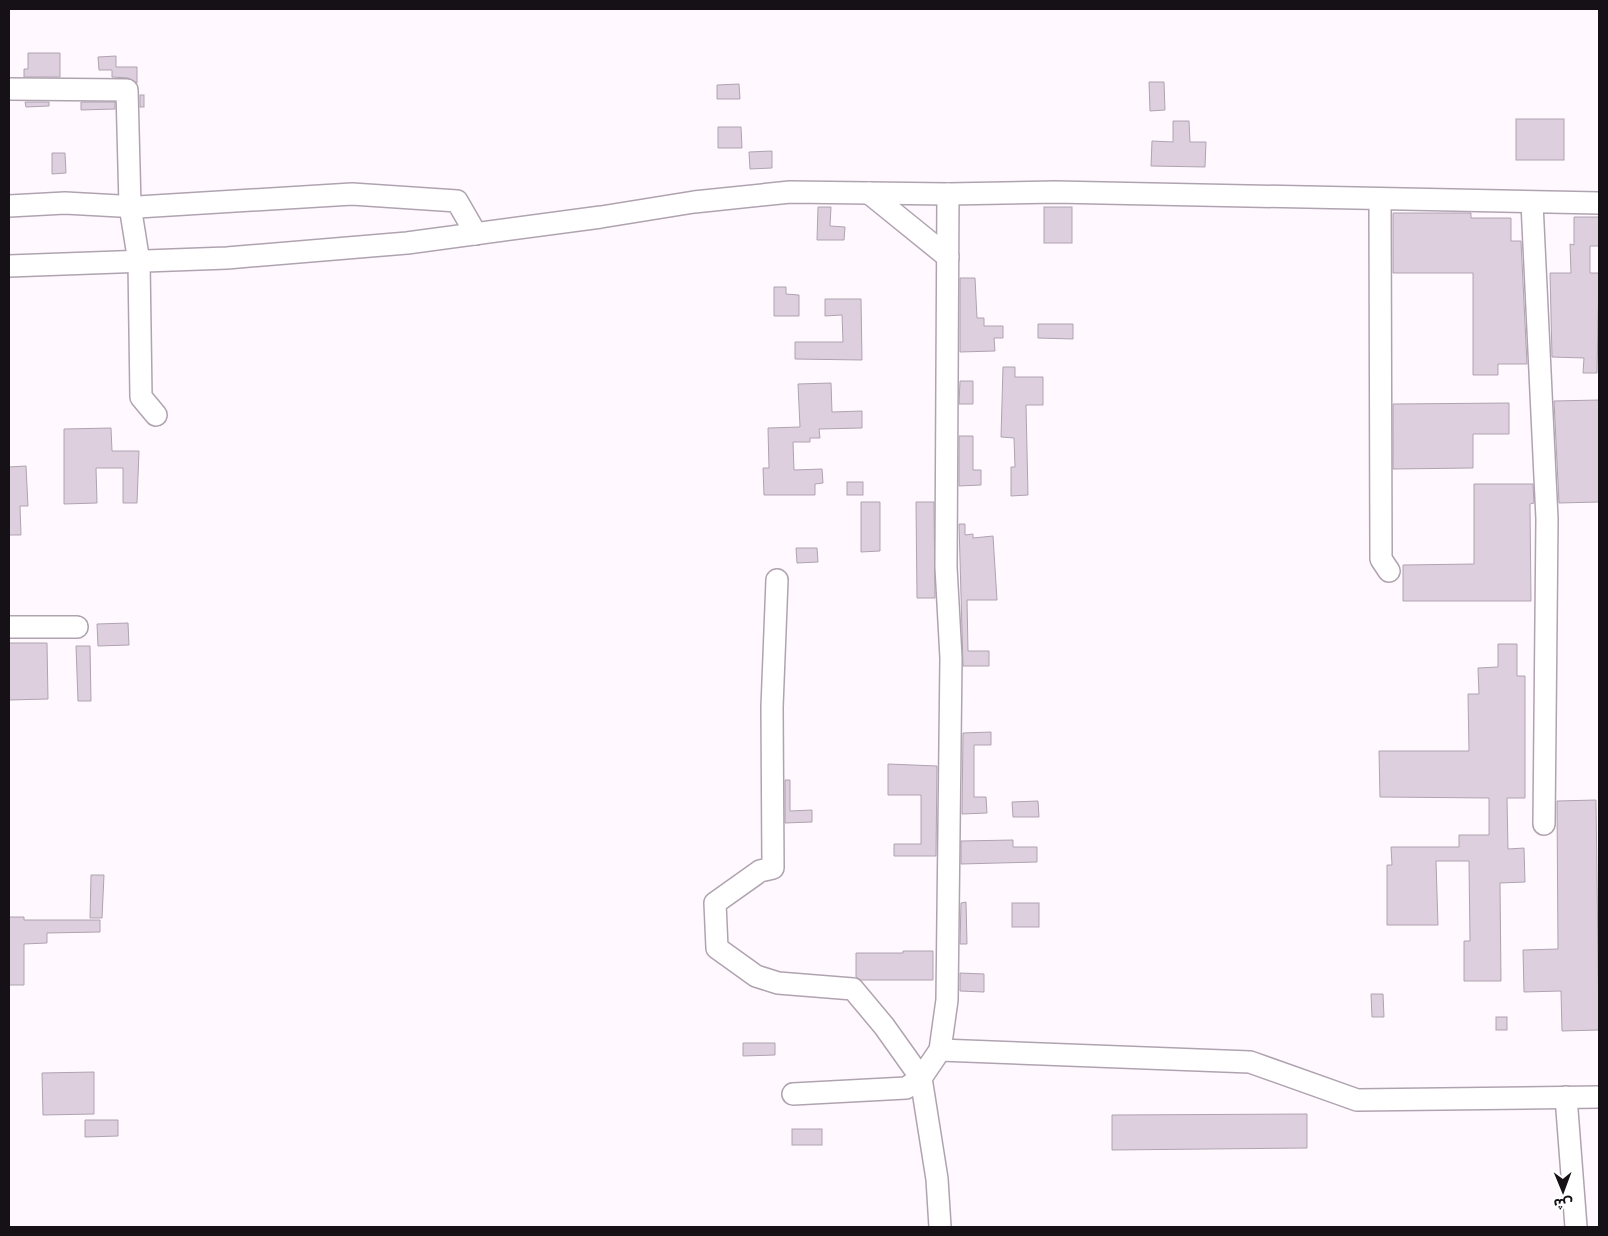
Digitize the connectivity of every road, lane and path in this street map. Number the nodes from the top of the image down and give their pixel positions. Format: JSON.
{"nodes":[{"id":1,"x":9,"y":89,"type":"edge"},
{"id":2,"x":869,"y":193,"type":"junction"},
{"id":3,"x":948,"y":194,"type":"junction"},
{"id":4,"x":1380,"y":200,"type":"junction"},
{"id":5,"x":1532,"y":203,"type":"junction"},
{"id":6,"x":1599,"y":203,"type":"edge"},
{"id":7,"x":9,"y":206,"type":"edge"},
{"id":8,"x":130,"y":206,"type":"junction"},
{"id":9,"x":476,"y":234,"type":"junction"},
{"id":10,"x":948,"y":257,"type":"junction"},
{"id":11,"x":139,"y":262,"type":"junction"},
{"id":12,"x":9,"y":266,"type":"edge"},
{"id":13,"x":156,"y":415,"type":"dead end"},
{"id":14,"x":1389,"y":571,"type":"dead end"},
{"id":15,"x":777,"y":580,"type":"dead end"},
{"id":16,"x":9,"y":627,"type":"edge"},
{"id":17,"x":77,"y":627,"type":"dead end"},
{"id":18,"x":1544,"y":824,"type":"dead end"},
{"id":19,"x":940,"y":1050,"type":"junction"},
{"id":20,"x":922,"y":1078,"type":"junction"},
{"id":21,"x":793,"y":1094,"type":"dead end"},
{"id":22,"x":1566,"y":1097,"type":"junction"},
{"id":23,"x":1599,"y":1097,"type":"edge"},
{"id":24,"x":940,"y":1227,"type":"edge"},
{"id":25,"x":1576,"y":1227,"type":"edge"}],
"edges":[{"from":1,"to":8,"type":"street"},
{"from":2,"to":3,"type":"street"},
{"from":2,"to":9,"type":"street"},
{"from":2,"to":10,"type":"street"},
{"from":3,"to":4,"type":"street"},
{"from":3,"to":10,"type":"street"},
{"from":4,"to":5,"type":"street"},
{"from":4,"to":14,"type":"street"},
{"from":5,"to":6,"type":"street"},
{"from":5,"to":18,"type":"street"},
{"from":7,"to":8,"type":"street"},
{"from":8,"to":9,"type":"street"},
{"from":8,"to":11,"type":"street"},
{"from":9,"to":11,"type":"street"},
{"from":10,"to":19,"type":"street"},
{"from":11,"to":12,"type":"street"},
{"from":11,"to":13,"type":"street"},
{"from":15,"to":20,"type":"street"},
{"from":16,"to":17,"type":"street"},
{"from":19,"to":20,"type":"street"},
{"from":19,"to":22,"type":"street"},
{"from":20,"to":21,"type":"street"},
{"from":20,"to":24,"type":"street"},
{"from":22,"to":23,"type":"street"},
{"from":22,"to":25,"type":"street"}]}
